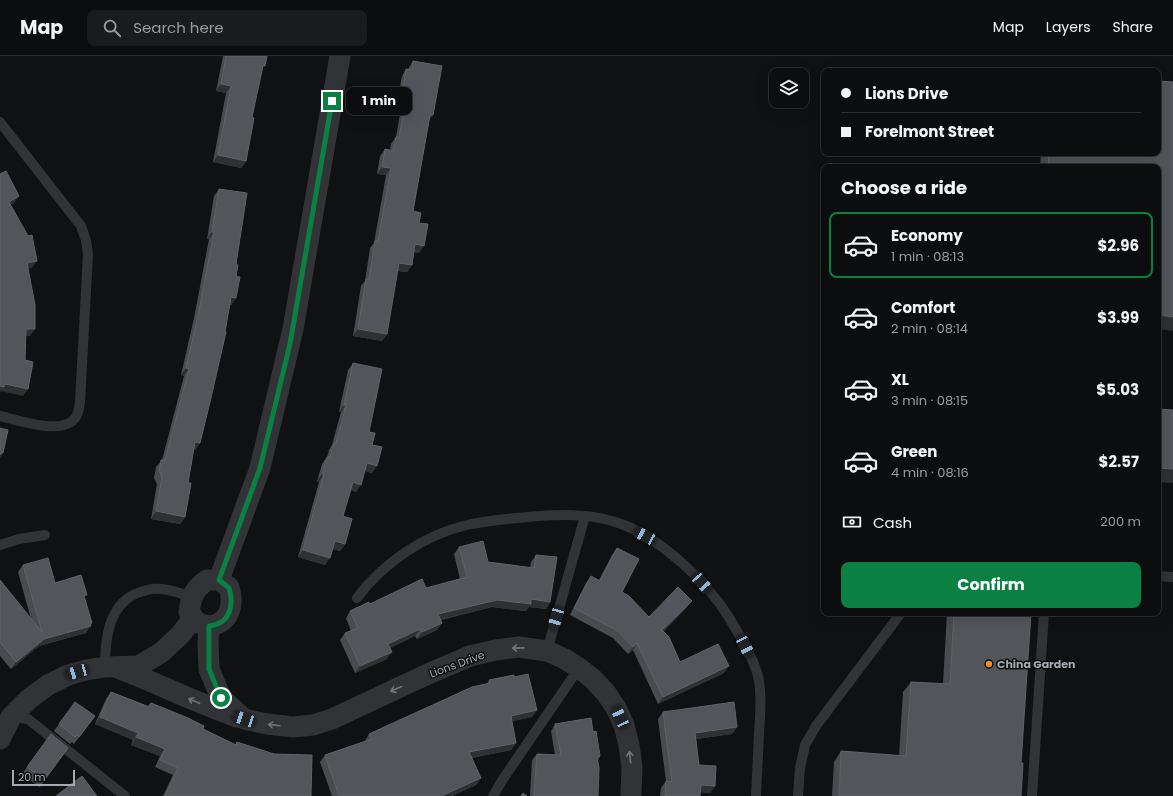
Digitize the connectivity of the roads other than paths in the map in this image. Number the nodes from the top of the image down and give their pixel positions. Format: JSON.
{"nodes":[{"id":1,"x":340,"y":56,"type":"edge"},
{"id":2,"x":0,"y":122,"type":"edge"},
{"id":3,"x":0,"y":416,"type":"edge"},
{"id":4,"x":585,"y":516,"type":"junction"},
{"id":5,"x":45,"y":535,"type":"dead end"},
{"id":6,"x":0,"y":545,"type":"edge"},
{"id":7,"x":1161,"y":576,"type":"edge"},
{"id":8,"x":1173,"y":577,"type":"edge"},
{"id":9,"x":219,"y":580,"type":"junction"},
{"id":10,"x":192,"y":597,"type":"junction"},
{"id":11,"x":357,"y":598,"type":"dead end"},
{"id":12,"x":899,"y":616,"type":"edge"},
{"id":13,"x":1044,"y":616,"type":"edge"},
{"id":14,"x":201,"y":622,"type":"junction"},
{"id":15,"x":547,"y":651,"type":"junction"},
{"id":16,"x":109,"y":667,"type":"junction"},
{"id":17,"x":579,"y":668,"type":"junction"},
{"id":18,"x":6,"y":712,"type":"edge"},
{"id":19,"x":244,"y":719,"type":"junction"},
{"id":20,"x":0,"y":739,"type":"edge"},
{"id":21,"x":125,"y":796,"type":"edge"},
{"id":22,"x":493,"y":796,"type":"edge"},
{"id":23,"x":631,"y":796,"type":"edge"},
{"id":24,"x":756,"y":796,"type":"edge"},
{"id":25,"x":798,"y":796,"type":"edge"},
{"id":26,"x":1032,"y":796,"type":"edge"}],
"edges":[{"from":1,"to":9,"type":"street"},
{"from":2,"to":3,"type":"lane"},
{"from":4,"to":11,"type":"lane"},
{"from":4,"to":15,"type":"lane"},
{"from":4,"to":24,"type":"lane"},
{"from":5,"to":6,"type":"lane"},
{"from":7,"to":8,"type":"lane"},
{"from":9,"to":10,"type":"street"},
{"from":9,"to":14,"type":"street"},
{"from":10,"to":14,"type":"street"},
{"from":10,"to":16,"type":"lane"},
{"from":12,"to":25,"type":"lane"},
{"from":13,"to":26,"type":"lane"},
{"from":14,"to":16,"type":"street","name":"Lions Drive"},
{"from":14,"to":19,"type":"street"},
{"from":15,"to":17,"type":"street","name":"Lions Drive"},
{"from":15,"to":19,"type":"street","name":"Lions Drive","one_way":true},
{"from":16,"to":18,"type":"street","name":"Lions Drive"},
{"from":19,"to":16,"type":"street","name":"Lions Drive","one_way":true},
{"from":17,"to":22,"type":"lane"},
{"from":23,"to":17,"type":"street","name":"Lions Drive","one_way":true},
{"from":18,"to":20,"type":"street","name":"Lions Drive"},
{"from":18,"to":21,"type":"lane"}]}
